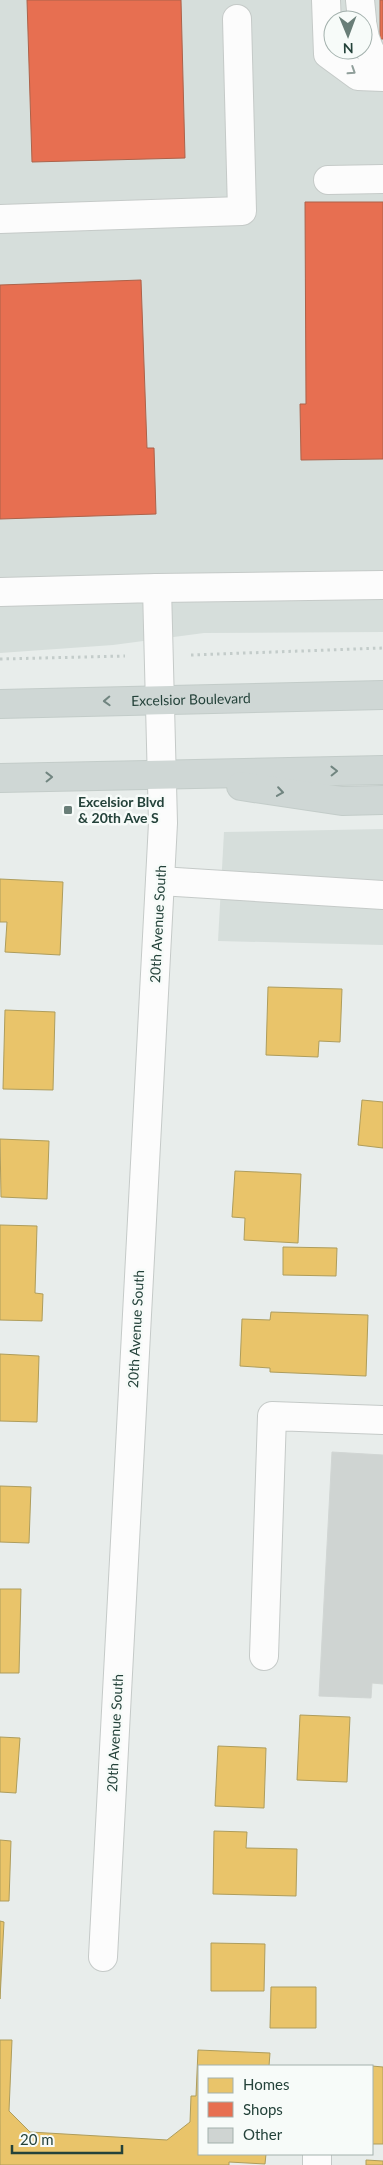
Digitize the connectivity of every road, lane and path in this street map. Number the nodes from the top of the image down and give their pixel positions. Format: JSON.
{"nodes":[{"id":1,"x":326,"y":0,"type":"edge"},
{"id":2,"x":237,"y":19,"type":"dead end"},
{"id":3,"x":373,"y":53,"type":"edge"},
{"id":4,"x":383,"y":65,"type":"edge"},
{"id":5,"x":383,"y":77,"type":"edge"},
{"id":6,"x":383,"y":179,"type":"edge"},
{"id":7,"x":328,"y":180,"type":"dead end"},
{"id":8,"x":0,"y":219,"type":"edge"},
{"id":9,"x":383,"y":585,"type":"edge"},
{"id":10,"x":157,"y":588,"type":"junction"},
{"id":11,"x":0,"y":592,"type":"edge"},
{"id":12,"x":383,"y":686,"type":"edge"},
{"id":13,"x":383,"y":695,"type":"edge"},
{"id":14,"x":286,"y":697,"type":"junction"},
{"id":15,"x":161,"y":700,"type":"junction"},
{"id":16,"x":0,"y":704,"type":"edge"},
{"id":17,"x":383,"y":770,"type":"edge"},
{"id":18,"x":163,"y":775,"type":"junction"},
{"id":19,"x":0,"y":778,"type":"edge"},
{"id":20,"x":383,"y":800,"type":"edge"},
{"id":21,"x":160,"y":880,"type":"junction"},
{"id":22,"x":383,"y":895,"type":"edge"},
{"id":23,"x":383,"y":1420,"type":"edge"},
{"id":24,"x":264,"y":1656,"type":"dead end"},
{"id":25,"x":103,"y":1958,"type":"dead end"}],
"edges":[{"from":1,"to":5,"type":"street","one_way":true},
{"from":2,"to":8,"type":"street"},
{"from":3,"to":4,"type":"street"},
{"from":6,"to":7,"type":"street"},
{"from":9,"to":10,"type":"street"},
{"from":10,"to":11,"type":"street"},
{"from":10,"to":15,"type":"street","name":"20th Avenue South"},
{"from":12,"to":14,"type":"main road"},
{"from":13,"to":14,"type":"main road","name":"Excelsior Boulevard"},
{"from":14,"to":15,"type":"main road","name":"Excelsior Boulevard"},
{"from":15,"to":16,"type":"main road","name":"Excelsior Boulevard","one_way":true},
{"from":15,"to":18,"type":"street","name":"20th Avenue South"},
{"from":18,"to":17,"type":"main road","one_way":true},
{"from":19,"to":18,"type":"main road","one_way":true},
{"from":18,"to":20,"type":"main road","one_way":true},
{"from":18,"to":21,"type":"street","name":"20th Avenue South"},
{"from":21,"to":22,"type":"street"},
{"from":21,"to":25,"type":"street","name":"20th Avenue South"},
{"from":23,"to":24,"type":"street"}]}
